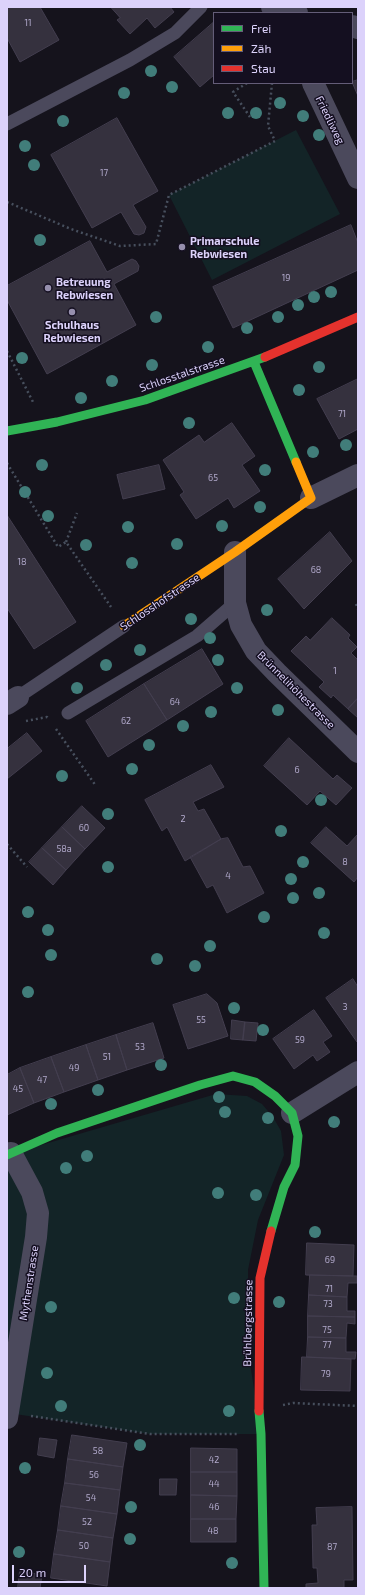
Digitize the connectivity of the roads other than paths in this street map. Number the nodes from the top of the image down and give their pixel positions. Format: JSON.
{"nodes":[{"id":1,"x":201,"y":7,"type":"edge"},
{"id":2,"x":272,"y":7,"type":"edge"},
{"id":3,"x":293,"y":12,"type":"edge"},
{"id":4,"x":313,"y":84,"type":"edge"},
{"id":5,"x":7,"y":124,"type":"edge"},
{"id":6,"x":358,"y":178,"type":"edge"},
{"id":7,"x":358,"y":317,"type":"edge"},
{"id":8,"x":254,"y":362,"type":"junction"},
{"id":9,"x":7,"y":431,"type":"edge"},
{"id":10,"x":358,"y":475,"type":"edge"},
{"id":11,"x":311,"y":498,"type":"junction"},
{"id":12,"x":235,"y":552,"type":"junction"},
{"id":13,"x":235,"y":603,"type":"junction"},
{"id":14,"x":124,"y":626,"type":"joint"},
{"id":15,"x":12,"y":701,"type":"edge"},
{"id":16,"x":68,"y":713,"type":"dead end"},
{"id":17,"x":358,"y":752,"type":"edge"},
{"id":18,"x":358,"y":1072,"type":"edge"},
{"id":19,"x":292,"y":1113,"type":"junction"},
{"id":20,"x":9,"y":1154,"type":"edge"},
{"id":21,"x":7,"y":1415,"type":"edge"},
{"id":22,"x":264,"y":1588,"type":"edge"}],
"edges":[{"from":1,"to":5,"type":"lane"},
{"from":2,"to":3,"type":"street"},
{"from":4,"to":6,"type":"street","name":"Friedliweg"},
{"from":7,"to":8,"type":"street","name":"Schlosstalstrasse"},
{"from":8,"to":9,"type":"street","name":"Schlosstalstrasse"},
{"from":8,"to":11,"type":"street"},
{"from":10,"to":11,"type":"street","name":"Schlosshofstrasse"},
{"from":11,"to":12,"type":"street","name":"Schlosshofstrasse"},
{"from":12,"to":13,"type":"street","name":"Brünnelihöhestrasse"},
{"from":12,"to":14,"type":"street","name":"Schlosshofstrasse"},
{"from":13,"to":16,"type":"lane"},
{"from":13,"to":17,"type":"street","name":"Brünnelihöhestrasse"},
{"from":14,"to":15,"type":"lane","name":"Schlosshofstrasse"},
{"from":18,"to":19,"type":"street"},
{"from":19,"to":20,"type":"street"},
{"from":19,"to":22,"type":"street","name":"Brühlbergstrasse"},
{"from":20,"to":21,"type":"street","name":"Mythenstrasse"}]}
